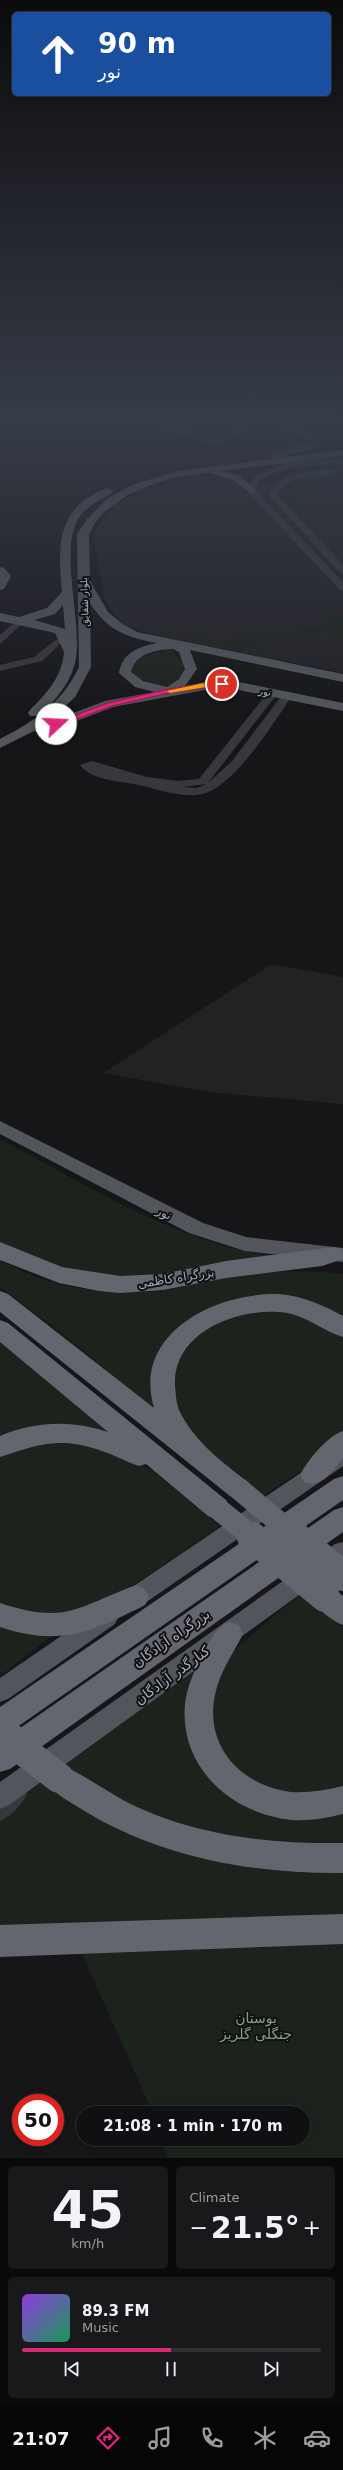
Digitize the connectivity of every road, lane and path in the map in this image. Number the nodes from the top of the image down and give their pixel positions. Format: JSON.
{"nodes":[{"id":1,"x":72,"y":522,"type":"edge"},
{"id":2,"x":89,"y":522,"type":"edge"},
{"id":3,"x":281,"y":522,"type":"edge"},
{"id":4,"x":297,"y":522,"type":"edge"},
{"id":5,"x":311,"y":537,"type":"junction"},
{"id":6,"x":298,"y":539,"type":"junction"},
{"id":7,"x":331,"y":559,"type":"junction"},
{"id":8,"x":318,"y":560,"type":"junction"},
{"id":9,"x":343,"y":571,"type":"edge"},
{"id":10,"x":83,"y":578,"type":"junction"},
{"id":11,"x":343,"y":588,"type":"edge"},
{"id":12,"x":68,"y":592,"type":"junction"},
{"id":13,"x":0,"y":617,"type":"edge"},
{"id":14,"x":20,"y":620,"type":"junction"},
{"id":15,"x":0,"y":640,"type":"edge"},
{"id":16,"x":57,"y":642,"type":"dead end"},
{"id":17,"x":171,"y":644,"type":"junction"},
{"id":18,"x":71,"y":653,"type":"junction"},
{"id":19,"x":0,"y":668,"type":"edge"},
{"id":20,"x":343,"y":678,"type":"edge"},
{"id":21,"x":169,"y":691,"type":"junction"},
{"id":22,"x":273,"y":693,"type":"junction"},
{"id":23,"x":286,"y":696,"type":"junction"},
{"id":24,"x":343,"y":707,"type":"edge"},
{"id":25,"x":0,"y":732,"type":"edge"},
{"id":26,"x":0,"y":745,"type":"edge"},
{"id":27,"x":0,"y":1127,"type":"edge"},
{"id":28,"x":0,"y":1250,"type":"edge"},
{"id":29,"x":338,"y":1255,"type":"edge"},
{"id":30,"x":0,"y":1300,"type":"edge"},
{"id":31,"x":343,"y":1328,"type":"edge"},
{"id":32,"x":0,"y":1329,"type":"edge"},
{"id":33,"x":343,"y":1441,"type":"edge"},
{"id":34,"x":0,"y":1448,"type":"edge"},
{"id":35,"x":343,"y":1455,"type":"edge"},
{"id":36,"x":198,"y":1456,"type":"junction"},
{"id":37,"x":173,"y":1474,"type":"junction"},
{"id":38,"x":313,"y":1475,"type":"junction"},
{"id":39,"x":343,"y":1486,"type":"edge"},
{"id":40,"x":343,"y":1518,"type":"edge"},
{"id":41,"x":343,"y":1551,"type":"edge"},
{"id":42,"x":343,"y":1576,"type":"edge"},
{"id":43,"x":136,"y":1597,"type":"junction"},
{"id":44,"x":336,"y":1608,"type":"edge"},
{"id":45,"x":0,"y":1615,"type":"edge"},
{"id":46,"x":229,"y":1634,"type":"junction"},
{"id":47,"x":0,"y":1690,"type":"edge"},
{"id":48,"x":0,"y":1723,"type":"edge"},
{"id":49,"x":0,"y":1728,"type":"edge"},
{"id":50,"x":0,"y":1759,"type":"edge"},
{"id":51,"x":48,"y":1775,"type":"junction"},
{"id":52,"x":0,"y":1797,"type":"edge"},
{"id":53,"x":343,"y":1800,"type":"edge"},
{"id":54,"x":0,"y":1811,"type":"edge"},
{"id":55,"x":343,"y":1858,"type":"edge"},
{"id":56,"x":343,"y":1929,"type":"edge"},
{"id":57,"x":0,"y":1941,"type":"edge"}],
"edges":[{"from":1,"to":12,"type":"main road","name":"بلوار شقایق"},
{"from":2,"to":10,"type":"main road","name":"بلوار شقایق"},
{"from":3,"to":6,"type":"street"},
{"from":4,"to":5,"type":"street"},
{"from":5,"to":6,"type":"street"},
{"from":5,"to":7,"type":"street"},
{"from":6,"to":8,"type":"street"},
{"from":7,"to":8,"type":"street"},
{"from":7,"to":9,"type":"street"},
{"from":8,"to":11,"type":"street"},
{"from":10,"to":17,"type":"main road"},
{"from":10,"to":26,"type":"main road","name":"بلوار شقایق"},
{"from":12,"to":14,"type":"main road"},
{"from":12,"to":18,"type":"main road","name":"بلوار شقایق"},
{"from":13,"to":14,"type":"main road"},
{"from":14,"to":15,"type":"street"},
{"from":14,"to":18,"type":"main road"},
{"from":16,"to":19,"type":"street"},
{"from":17,"to":20,"type":"main road"},
{"from":17,"to":21,"type":"main road"},
{"from":17,"to":21,"type":"main road"},
{"from":18,"to":25,"type":"main road","name":"بلوار شقایق"},
{"from":21,"to":22,"type":"main road","name":"نور"},
{"from":21,"to":26,"type":"main road","name":"نور"},
{"from":22,"to":23,"type":"main road","name":"نور"},
{"from":22,"to":23,"type":"street"},
{"from":23,"to":24,"type":"main road","name":"نور"},
{"from":27,"to":29,"type":"main road","name":"نور"},
{"from":28,"to":29,"type":"highway","name":"بزرگراه کاظمی"},
{"from":30,"to":36,"type":"highway"},
{"from":31,"to":36,"type":"highway"},
{"from":32,"to":37,"type":"highway"},
{"from":33,"to":38,"type":"highway"},
{"from":34,"to":37,"type":"highway"},
{"from":35,"to":38,"type":"main road"},
{"from":36,"to":42,"type":"highway","bridge":true},
{"from":37,"to":44,"type":"highway","bridge":true},
{"from":38,"to":43,"type":"main road"},
{"from":39,"to":48,"type":"highway"},
{"from":40,"to":50,"type":"highway","name":"بزرگراه آزادگان"},
{"from":41,"to":46,"type":"main road","name":"کنارگذر آزادگان"},
{"from":43,"to":45,"type":"highway"},
{"from":43,"to":47,"type":"main road"},
{"from":46,"to":51,"type":"main road","name":"کنارگذر آزادگان"},
{"from":46,"to":53,"type":"highway"},
{"from":49,"to":51,"type":"highway","bridge":true},
{"from":51,"to":52,"type":"main road","name":"کنارگذر آزادگان"},
{"from":51,"to":54,"type":"street"},
{"from":51,"to":55,"type":"highway"},
{"from":56,"to":57,"type":"highway"}]}
